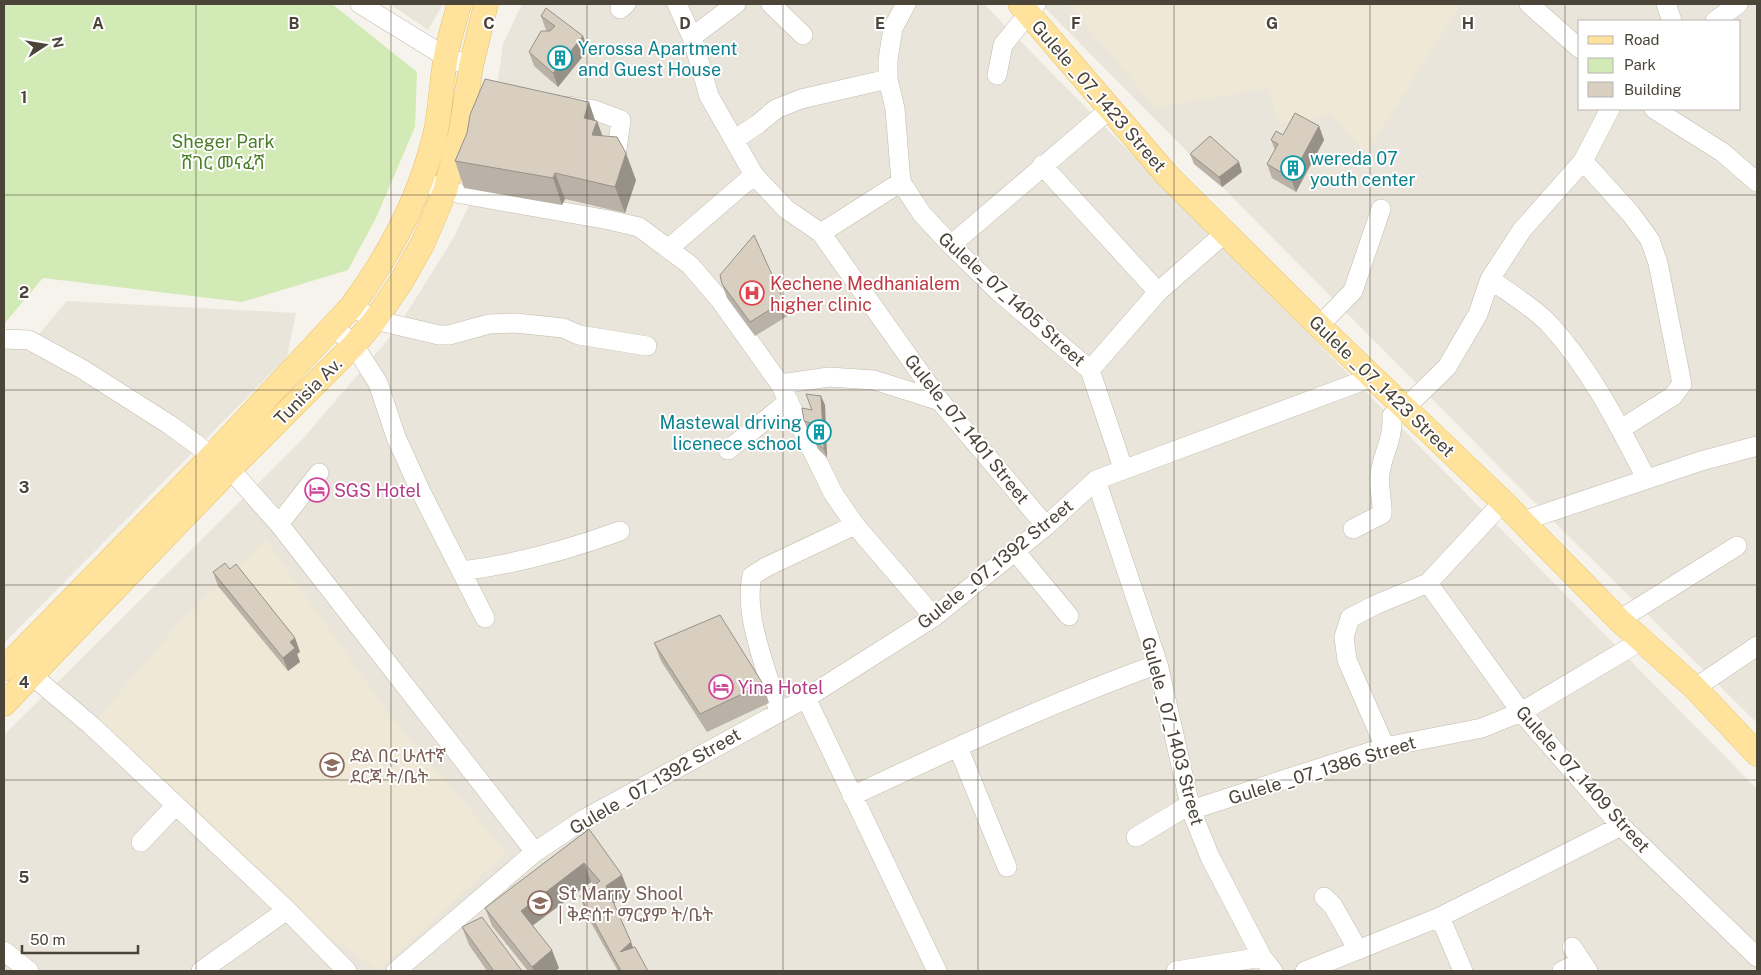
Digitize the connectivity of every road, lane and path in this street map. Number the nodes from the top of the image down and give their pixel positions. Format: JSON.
{"nodes":[{"id":1,"x":360,"y":4,"type":"edge"},
{"id":2,"x":459,"y":4,"type":"edge"},
{"id":3,"x":486,"y":4,"type":"edge"},
{"id":4,"x":677,"y":4,"type":"edge"},
{"id":5,"x":736,"y":4,"type":"edge"},
{"id":6,"x":771,"y":4,"type":"edge"},
{"id":7,"x":906,"y":4,"type":"edge"},
{"id":8,"x":1529,"y":4,"type":"edge"},
{"id":9,"x":1666,"y":4,"type":"edge"},
{"id":10,"x":1738,"y":4,"type":"edge"},
{"id":11,"x":1028,"y":7,"type":"edge"},
{"id":12,"x":1672,"y":20,"type":"edge"},
{"id":13,"x":1716,"y":20,"type":"edge"},
{"id":14,"x":803,"y":35,"type":"dead end"},
{"id":15,"x":692,"y":37,"type":"junction"},
{"id":16,"x":1578,"y":47,"type":"edge"},
{"id":17,"x":446,"y":57,"type":"junction"},
{"id":18,"x":997,"y":75,"type":"dead end"},
{"id":19,"x":888,"y":79,"type":"junction"},
{"id":20,"x":476,"y":82,"type":"junction"},
{"id":21,"x":546,"y":102,"type":"edge"},
{"id":22,"x":1110,"y":110,"type":"junction"},
{"id":23,"x":1609,"y":110,"type":"edge"},
{"id":24,"x":1656,"y":110,"type":"edge"},
{"id":25,"x":734,"y":140,"type":"junction"},
{"id":26,"x":616,"y":157,"type":"edge"},
{"id":27,"x":1583,"y":161,"type":"junction"},
{"id":28,"x":1042,"y":165,"type":"junction"},
{"id":29,"x":754,"y":175,"type":"junction"},
{"id":30,"x":422,"y":180,"type":"junction"},
{"id":31,"x":901,"y":182,"type":"junction"},
{"id":32,"x":1757,"y":182,"type":"edge"},
{"id":33,"x":445,"y":191,"type":"junction"},
{"id":34,"x":1381,"y":209,"type":"dead end"},
{"id":35,"x":1226,"y":232,"type":"junction"},
{"id":36,"x":821,"y":233,"type":"junction"},
{"id":37,"x":951,"y":245,"type":"junction"},
{"id":38,"x":668,"y":249,"type":"junction"},
{"id":39,"x":1490,"y":279,"type":"junction"},
{"id":40,"x":1158,"y":292,"type":"junction"},
{"id":41,"x":352,"y":306,"type":"junction"},
{"id":42,"x":375,"y":320,"type":"junction"},
{"id":43,"x":333,"y":326,"type":"junction"},
{"id":44,"x":1319,"y":326,"type":"junction"},
{"id":45,"x":4,"y":339,"type":"edge"},
{"id":46,"x":354,"y":345,"type":"junction"},
{"id":47,"x":647,"y":346,"type":"dead end"},
{"id":48,"x":1090,"y":370,"type":"junction"},
{"id":49,"x":1373,"y":377,"type":"junction"},
{"id":50,"x":784,"y":393,"type":"junction"},
{"id":51,"x":940,"y":401,"type":"junction"},
{"id":52,"x":1404,"y":408,"type":"junction"},
{"id":53,"x":1621,"y":429,"type":"junction"},
{"id":54,"x":1757,"y":446,"type":"edge"},
{"id":55,"x":728,"y":450,"type":"dead end"},
{"id":56,"x":221,"y":462,"type":"junction"},
{"id":57,"x":1123,"y":468,"type":"junction"},
{"id":58,"x":319,"y":473,"type":"dead end"},
{"id":59,"x":1646,"y":478,"type":"junction"},
{"id":60,"x":1096,"y":480,"type":"junction"},
{"id":61,"x":1503,"y":502,"type":"junction"},
{"id":62,"x":1523,"y":521,"type":"junction"},
{"id":63,"x":279,"y":524,"type":"junction"},
{"id":64,"x":855,"y":524,"type":"junction"},
{"id":65,"x":1046,"y":526,"type":"junction"},
{"id":66,"x":1353,"y":528,"type":"dead end"},
{"id":67,"x":620,"y":531,"type":"dead end"},
{"id":68,"x":1738,"y":546,"type":"dead end"},
{"id":69,"x":1015,"y":551,"type":"junction"},
{"id":70,"x":462,"y":571,"type":"junction"},
{"id":71,"x":1428,"y":584,"type":"junction"},
{"id":72,"x":1069,"y":616,"type":"dead end"},
{"id":73,"x":934,"y":617,"type":"junction"},
{"id":74,"x":485,"y":618,"type":"dead end"},
{"id":75,"x":1619,"y":620,"type":"junction"},
{"id":76,"x":1641,"y":641,"type":"junction"},
{"id":77,"x":1757,"y":646,"type":"edge"},
{"id":78,"x":1158,"y":664,"type":"junction"},
{"id":79,"x":16,"y":668,"type":"edge"},
{"id":80,"x":1695,"y":688,"type":"junction"},
{"id":81,"x":806,"y":698,"type":"junction"},
{"id":82,"x":4,"y":704,"type":"edge"},
{"id":83,"x":779,"y":712,"type":"junction"},
{"id":84,"x":1521,"y":712,"type":"junction"},
{"id":85,"x":958,"y":747,"type":"junction"},
{"id":86,"x":1385,"y":747,"type":"junction"},
{"id":87,"x":1757,"y":754,"type":"edge"},
{"id":88,"x":852,"y":796,"type":"junction"},
{"id":89,"x":176,"y":805,"type":"junction"},
{"id":90,"x":1190,"y":808,"type":"junction"},
{"id":91,"x":1621,"y":826,"type":"junction"},
{"id":92,"x":1136,"y":837,"type":"dead end"},
{"id":93,"x":141,"y":842,"type":"dead end"},
{"id":94,"x":535,"y":852,"type":"junction"},
{"id":95,"x":1007,"y":867,"type":"dead end"},
{"id":96,"x":1324,"y":897,"type":"dead end"},
{"id":97,"x":287,"y":910,"type":"junction"},
{"id":98,"x":1440,"y":917,"type":"junction"},
{"id":99,"x":1358,"y":950,"type":"junction"},
{"id":100,"x":4,"y":951,"type":"edge"},
{"id":101,"x":1757,"y":957,"type":"edge"},
{"id":102,"x":1580,"y":960,"type":"edge"},
{"id":103,"x":1268,"y":964,"type":"edge"},
{"id":104,"x":416,"y":965,"type":"edge"},
{"id":105,"x":29,"y":971,"type":"edge"},
{"id":106,"x":201,"y":971,"type":"edge"},
{"id":107,"x":347,"y":971,"type":"edge"},
{"id":108,"x":396,"y":971,"type":"edge"},
{"id":109,"x":938,"y":971,"type":"edge"},
{"id":110,"x":1176,"y":971,"type":"edge"},
{"id":111,"x":1306,"y":971,"type":"edge"},
{"id":112,"x":1463,"y":971,"type":"edge"},
{"id":113,"x":1562,"y":971,"type":"edge"}],
"edges":[{"from":1,"to":17,"type":"street"},
{"from":2,"to":17,"type":"main road","name":"Tunisia Av."},
{"from":3,"to":20,"type":"main road","name":"Tunisia Av."},
{"from":4,"to":15,"type":"street","name":"Gulele_07_1401 Street"},
{"from":5,"to":15,"type":"street"},
{"from":6,"to":14,"type":"street"},
{"from":7,"to":19,"type":"street","name":"Gulele_07_1405 Street"},
{"from":8,"to":16,"type":"street"},
{"from":9,"to":12,"type":"street"},
{"from":10,"to":13,"type":"street"},
{"from":11,"to":18,"type":"street"},
{"from":11,"to":22,"type":"main road","name":"Gulele _07_1423 Street"},
{"from":15,"to":25,"type":"street","name":"Gulele_07_1401 Street"},
{"from":17,"to":20,"type":"street"},
{"from":17,"to":30,"type":"main road","name":"Tunisia Av."},
{"from":19,"to":25,"type":"street"},
{"from":19,"to":31,"type":"street","name":"Gulele_07_1405 Street"},
{"from":20,"to":33,"type":"main road","name":"Tunisia Av."},
{"from":21,"to":26,"type":"street"},
{"from":22,"to":28,"type":"street"},
{"from":22,"to":35,"type":"main road","name":"Gulele _07_1423 Street"},
{"from":23,"to":27,"type":"street"},
{"from":24,"to":32,"type":"street"},
{"from":25,"to":29,"type":"street","name":"Gulele_07_1401 Street"},
{"from":27,"to":39,"type":"street"},
{"from":27,"to":53,"type":"street"},
{"from":28,"to":37,"type":"street"},
{"from":28,"to":40,"type":"street"},
{"from":29,"to":36,"type":"street","name":"Gulele_07_1401 Street"},
{"from":29,"to":38,"type":"street"},
{"from":30,"to":33,"type":"street"},
{"from":30,"to":41,"type":"main road","name":"Tunisia Av."},
{"from":31,"to":36,"type":"street"},
{"from":31,"to":37,"type":"street","name":"Gulele_07_1405 Street"},
{"from":33,"to":38,"type":"street"},
{"from":33,"to":42,"type":"main road","name":"Tunisia Av."},
{"from":34,"to":44,"type":"street"},
{"from":35,"to":40,"type":"street"},
{"from":35,"to":44,"type":"main road","name":"Gulele _07_1423 Street"},
{"from":36,"to":51,"type":"street","name":"Gulele_07_1401 Street"},
{"from":37,"to":48,"type":"street","name":"Gulele_07_1405 Street"},
{"from":38,"to":50,"type":"street"},
{"from":39,"to":52,"type":"street"},
{"from":39,"to":53,"type":"street"},
{"from":40,"to":48,"type":"street"},
{"from":41,"to":42,"type":"street"},
{"from":41,"to":43,"type":"main road","name":"Tunisia Av."},
{"from":42,"to":46,"type":"main road","name":"Tunisia Av."},
{"from":42,"to":47,"type":"street"},
{"from":43,"to":46,"type":"street"},
{"from":43,"to":56,"type":"main road","name":"Tunisia Av."},
{"from":44,"to":49,"type":"main road","name":"Gulele _07_1423 Street"},
{"from":45,"to":56,"type":"street"},
{"from":46,"to":56,"type":"main road","name":"Tunisia Av."},
{"from":46,"to":70,"type":"street"},
{"from":48,"to":57,"type":"street"},
{"from":49,"to":52,"type":"main road","name":"Gulele _07_1423 Street"},
{"from":49,"to":57,"type":"street","name":"Gulele _07_1392 Street"},
{"from":50,"to":51,"type":"street"},
{"from":50,"to":55,"type":"street"},
{"from":50,"to":64,"type":"street"},
{"from":51,"to":65,"type":"street","name":"Gulele_07_1401 Street"},
{"from":52,"to":61,"type":"main road","name":"Gulele _07_1423 Street"},
{"from":52,"to":66,"type":"street"},
{"from":53,"to":59,"type":"street"},
{"from":54,"to":59,"type":"street"},
{"from":56,"to":63,"type":"street"},
{"from":56,"to":79,"type":"main road","name":"Tunisia Av."},
{"from":57,"to":60,"type":"street","name":"Gulele _07_1392 Street"},
{"from":58,"to":63,"type":"street"},
{"from":59,"to":62,"type":"street"},
{"from":60,"to":65,"type":"street","name":"Gulele _07_1392 Street"},
{"from":60,"to":78,"type":"street","name":"Gulele _07_1403 Street"},
{"from":61,"to":62,"type":"main road","name":"Gulele _07_1423 Street"},
{"from":61,"to":71,"type":"street"},
{"from":62,"to":75,"type":"main road","name":"Gulele _07_1423 Street"},
{"from":63,"to":94,"type":"street"},
{"from":64,"to":73,"type":"street"},
{"from":64,"to":83,"type":"street"},
{"from":65,"to":69,"type":"street","name":"Gulele _07_1392 Street"},
{"from":67,"to":70,"type":"street"},
{"from":68,"to":75,"type":"street"},
{"from":69,"to":72,"type":"street"},
{"from":69,"to":73,"type":"street","name":"Gulele _07_1392 Street"},
{"from":70,"to":74,"type":"street"},
{"from":71,"to":84,"type":"street","name":"Gulele_07_1409 Street"},
{"from":71,"to":86,"type":"street"},
{"from":73,"to":81,"type":"street","name":"Gulele _07_1392 Street"},
{"from":75,"to":76,"type":"main road","name":"Gulele _07_1423 Street"},
{"from":76,"to":80,"type":"main road","name":"Gulele _07_1423 Street"},
{"from":76,"to":84,"type":"street","name":"Gulele _07_1386 Street"},
{"from":77,"to":80,"type":"street"},
{"from":78,"to":85,"type":"street"},
{"from":78,"to":90,"type":"street","name":"Gulele _07_1403 Street"},
{"from":79,"to":82,"type":"main road","name":"Tunisia Av."},
{"from":79,"to":89,"type":"street"},
{"from":80,"to":87,"type":"main road","name":"Gulele _07_1423 Street"},
{"from":81,"to":83,"type":"street","name":"Gulele _07_1392 Street"},
{"from":81,"to":88,"type":"street"},
{"from":83,"to":94,"type":"street","name":"Gulele _07_1392 Street"},
{"from":84,"to":86,"type":"street","name":"Gulele _07_1386 Street"},
{"from":84,"to":91,"type":"street","name":"Gulele_07_1409 Street"},
{"from":85,"to":88,"type":"street"},
{"from":85,"to":95,"type":"street"},
{"from":86,"to":90,"type":"street","name":"Gulele _07_1386 Street"},
{"from":88,"to":109,"type":"street"},
{"from":89,"to":93,"type":"street"},
{"from":89,"to":97,"type":"street"},
{"from":90,"to":92,"type":"street","name":"Gulele _07_1386 Street"},
{"from":90,"to":103,"type":"street","name":"Gulele _07_1403 Street"},
{"from":91,"to":98,"type":"street"},
{"from":91,"to":101,"type":"street","name":"Gulele_07_1409 Street"},
{"from":94,"to":104,"type":"street","name":"Gulele _07_1392 Street"},
{"from":96,"to":99,"type":"street"},
{"from":97,"to":106,"type":"street"},
{"from":97,"to":107,"type":"street"},
{"from":98,"to":99,"type":"street"},
{"from":98,"to":112,"type":"street"},
{"from":99,"to":111,"type":"street"},
{"from":100,"to":105,"type":"street"},
{"from":102,"to":113,"type":"street"},
{"from":103,"to":110,"type":"street"},
{"from":104,"to":108,"type":"street","name":"Gulele _07_1392 Street"}]}
